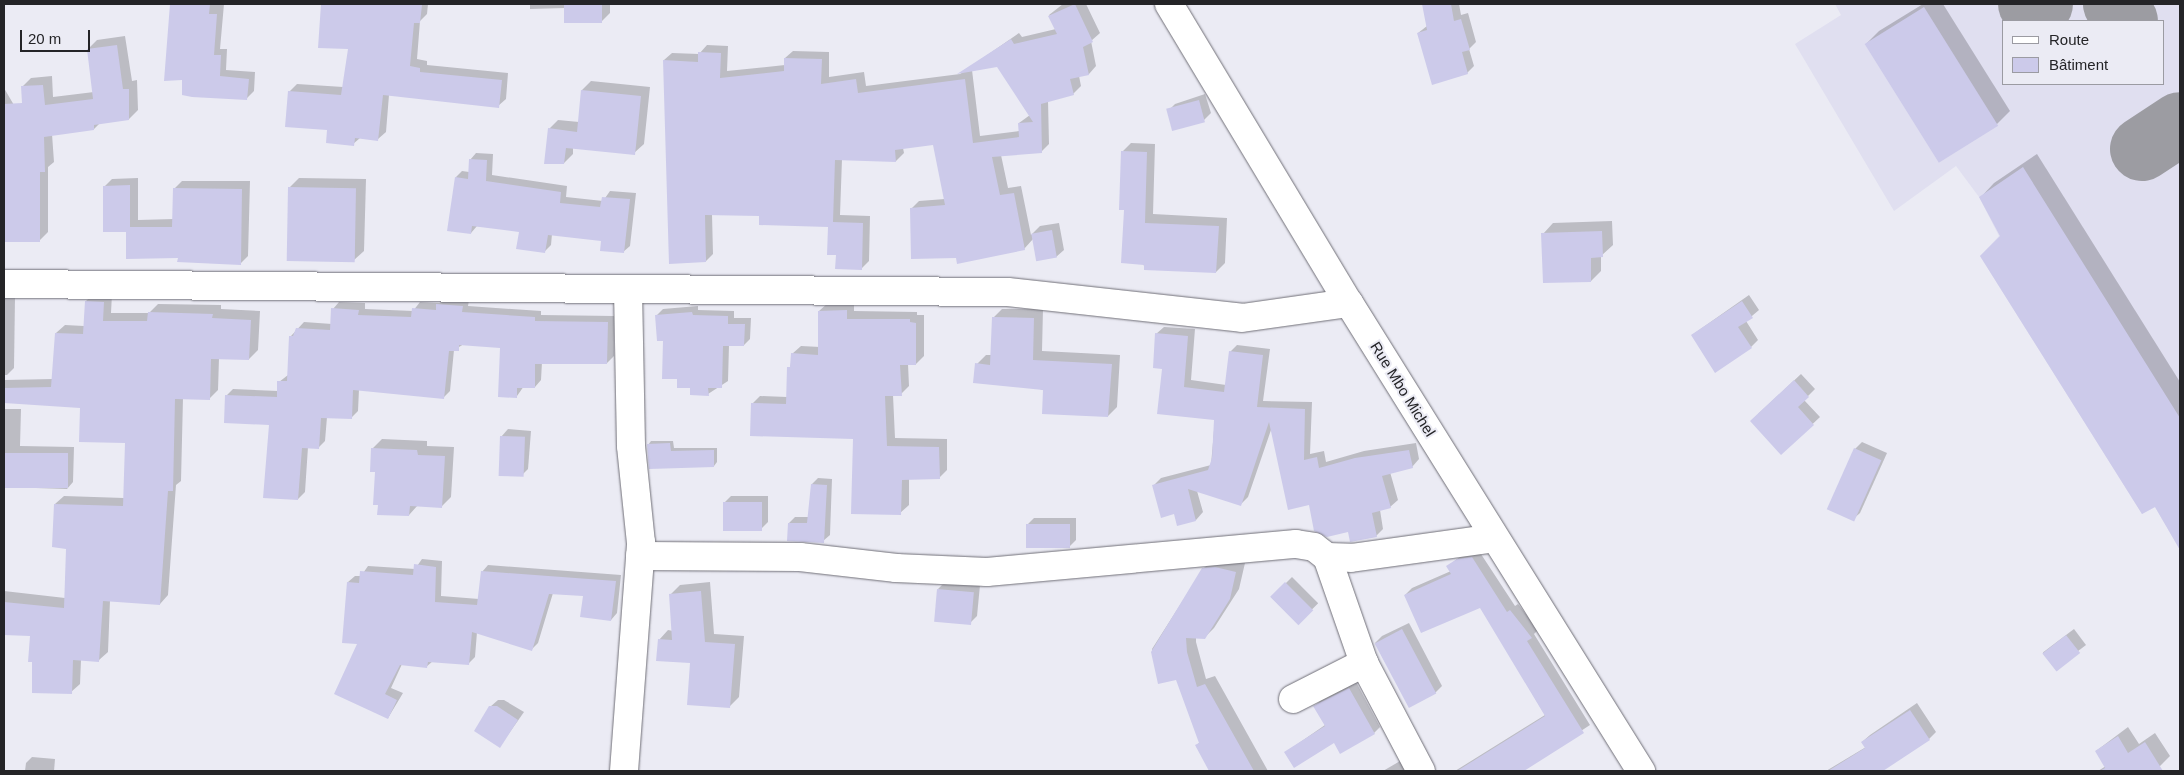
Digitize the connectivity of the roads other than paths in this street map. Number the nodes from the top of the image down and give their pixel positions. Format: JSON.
{"nodes":[{"id":1,"x":1169,"y":4,"type":"edge"},
{"id":2,"x":4,"y":284,"type":"edge"},
{"id":3,"x":628,"y":289,"type":"junction"},
{"id":4,"x":1349,"y":303,"type":"junction"},
{"id":5,"x":1496,"y":538,"type":"junction"},
{"id":6,"x":640,"y":556,"type":"junction"},
{"id":7,"x":1327,"y":556,"type":"junction"},
{"id":8,"x":1364,"y":663,"type":"junction"},
{"id":9,"x":1293,"y":699,"type":"dead end"},
{"id":10,"x":624,"y":771,"type":"edge"},
{"id":11,"x":1421,"y":771,"type":"edge"},
{"id":12,"x":1641,"y":771,"type":"edge"}],
"edges":[{"from":1,"to":4,"type":"street","name":"Rue Mbo Michel"},
{"from":2,"to":3,"type":"street"},
{"from":3,"to":4,"type":"street"},
{"from":3,"to":6,"type":"street"},
{"from":4,"to":5,"type":"street","name":"Rue Mbo Michel"},
{"from":5,"to":7,"type":"street"},
{"from":5,"to":12,"type":"street","name":"Rue Mbo Michel"},
{"from":6,"to":7,"type":"street"},
{"from":6,"to":10,"type":"street"},
{"from":7,"to":8,"type":"street"},
{"from":8,"to":9,"type":"street"},
{"from":8,"to":11,"type":"street"}]}
